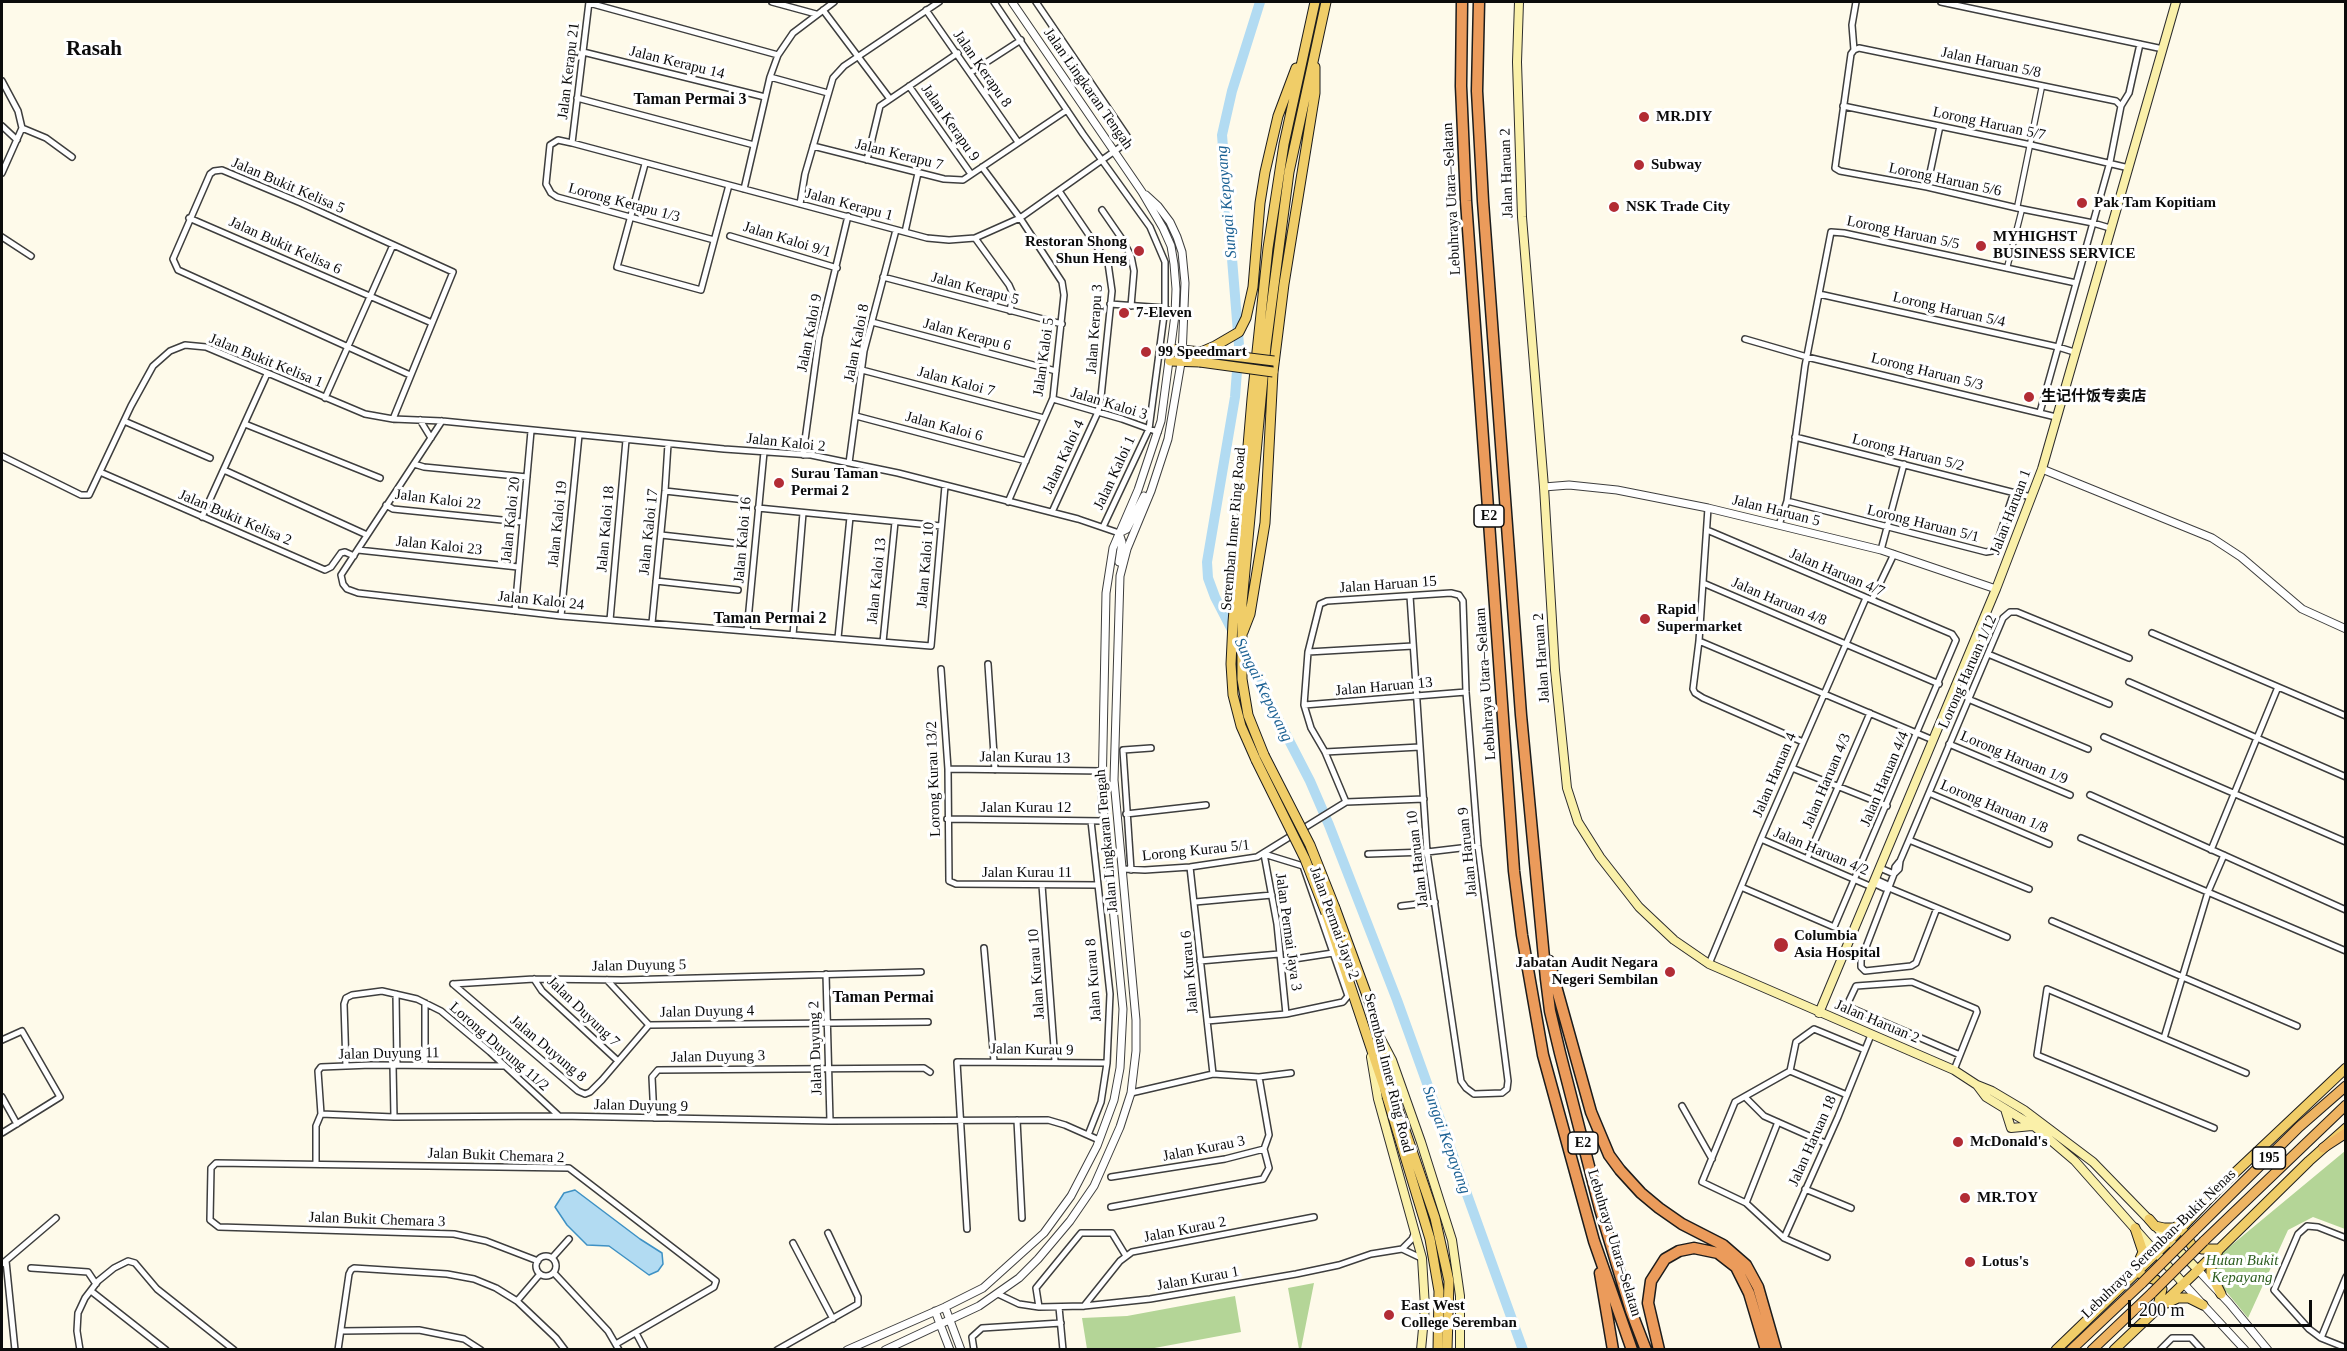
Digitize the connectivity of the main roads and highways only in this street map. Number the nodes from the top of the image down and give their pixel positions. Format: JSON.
{"nodes":[{"id":1,"x":1315,"y":2,"type":"edge"},
{"id":2,"x":1326,"y":2,"type":"edge"},
{"id":3,"x":1462,"y":2,"type":"edge"},
{"id":4,"x":1479,"y":2,"type":"edge"},
{"id":5,"x":1519,"y":2,"type":"edge"},
{"id":6,"x":2176,"y":2,"type":"edge"},
{"id":7,"x":1303,"y":51,"type":"junction"},
{"id":8,"x":1315,"y":52,"type":"junction"},
{"id":9,"x":1171,"y":349,"type":"road end"},
{"id":10,"x":1201,"y":352,"type":"junction"},
{"id":11,"x":1170,"y":360,"type":"road end"},
{"id":12,"x":1274,"y":361,"type":"junction"},
{"id":13,"x":1273,"y":372,"type":"junction"},
{"id":14,"x":1238,"y":602,"type":"junction"},
{"id":15,"x":1241,"y":637,"type":"junction"},
{"id":16,"x":1541,"y":932,"type":"junction"},
{"id":17,"x":1819,"y":1013,"type":"junction"},
{"id":18,"x":1378,"y":1033,"type":"junction"},
{"id":19,"x":1366,"y":1036,"type":"junction"},
{"id":20,"x":2346,"y":1068,"type":"edge"},
{"id":21,"x":1977,"y":1085,"type":"junction"},
{"id":22,"x":2346,"y":1086,"type":"edge"},
{"id":23,"x":2346,"y":1104,"type":"edge"},
{"id":24,"x":2005,"y":1108,"type":"junction"},
{"id":25,"x":2035,"y":1127,"type":"junction"},
{"id":26,"x":2346,"y":1131,"type":"edge"},
{"id":27,"x":2323,"y":1148,"type":"joint"},
{"id":28,"x":2149,"y":1219,"type":"junction"},
{"id":29,"x":2184,"y":1223,"type":"junction"},
{"id":30,"x":2134,"y":1228,"type":"junction"},
{"id":31,"x":2170,"y":1240,"type":"junction"},
{"id":32,"x":1594,"y":1241,"type":"junction"},
{"id":33,"x":2219,"y":1249,"type":"junction"},
{"id":34,"x":2157,"y":1253,"type":"junction"},
{"id":35,"x":2198,"y":1270,"type":"junction"},
{"id":36,"x":2131,"y":1278,"type":"junction"},
{"id":37,"x":2183,"y":1283,"type":"junction"},
{"id":38,"x":2221,"y":1294,"type":"road end"},
{"id":39,"x":2203,"y":1305,"type":"road end"},
{"id":40,"x":2157,"y":1309,"type":"junction"},
{"id":41,"x":1441,"y":1343,"type":"edge"},
{"id":42,"x":1421,"y":1350,"type":"edge"},
{"id":43,"x":1447,"y":1350,"type":"edge"},
{"id":44,"x":1460,"y":1350,"type":"edge"},
{"id":45,"x":1613,"y":1350,"type":"edge"},
{"id":46,"x":1632,"y":1350,"type":"edge"},
{"id":47,"x":1646,"y":1350,"type":"edge"},
{"id":48,"x":1659,"y":1350,"type":"edge"},
{"id":49,"x":1766,"y":1350,"type":"edge"},
{"id":50,"x":1776,"y":1350,"type":"edge"},
{"id":51,"x":2056,"y":1350,"type":"edge"},
{"id":52,"x":2071,"y":1350,"type":"edge"},
{"id":53,"x":2092,"y":1350,"type":"edge"},
{"id":54,"x":2114,"y":1350,"type":"edge"}],
"edges":[{"from":1,"to":7,"type":"main road","name":"Seremban Inner Ring Road"},
{"from":2,"to":8,"type":"main road","name":"Seremban Inner Ring Road"},
{"from":3,"to":32,"type":"highway","name":"Lebuhraya Utara–Selatan","number":"E2"},
{"from":4,"to":16,"type":"highway","name":"Lebuhraya Utara–Selatan","number":"E2"},
{"from":5,"to":17,"type":"main road","name":"Jalan Haruan 2"},
{"from":6,"to":17,"type":"main road","name":"Jalan Haruan 1"},
{"from":7,"to":10,"type":"main road"},
{"from":7,"to":14,"type":"main road","name":"Seremban Inner Ring Road"},
{"from":8,"to":12,"type":"main road"},
{"from":8,"to":14,"type":"main road","name":"Seremban Inner Ring Road"},
{"from":9,"to":10,"type":"main road"},
{"from":10,"to":12,"type":"main road","bridge":true},
{"from":11,"to":13,"type":"main road","bridge":true},
{"from":12,"to":13,"type":"main road","bridge":true},
{"from":13,"to":15,"type":"main road"},
{"from":14,"to":15,"type":"main road","name":"Seremban Inner Ring Road"},
{"from":14,"to":19,"type":"main road","name":"Seremban Inner Ring Road","bridge":true},
{"from":15,"to":18,"type":"main road","name":"Seremban Inner Ring Road","bridge":true},
{"from":16,"to":47,"type":"highway","name":"Lebuhraya Utara–Selatan","number":"E2"},
{"from":16,"to":50,"type":"highway"},
{"from":17,"to":21,"type":"main road","name":"Jalan Haruan 2"},
{"from":18,"to":41,"type":"main road"},
{"from":18,"to":44,"type":"main road","name":"Seremban Inner Ring Road"},
{"from":19,"to":41,"type":"main road"},
{"from":19,"to":42,"type":"main road","name":"Seremban Inner Ring Road"},
{"from":20,"to":29,"type":"main road"},
{"from":21,"to":24,"type":"main road","name":"Jalan Haruan 2"},
{"from":21,"to":28,"type":"main road","name":"Jalan Haruan 2"},
{"from":22,"to":52,"type":"highway","name":"Lebuhraya Seremban-Bukit Nenas","number":"195","bridge":true},
{"from":23,"to":53,"type":"highway","name":"Lebuhraya Seremban-Bukit Nenas","number":"195","bridge":true},
{"from":24,"to":25,"type":"main road","name":"Jalan Haruan 2"},
{"from":24,"to":25,"type":"main road"},
{"from":25,"to":30,"type":"main road","name":"Jalan Haruan 2"},
{"from":26,"to":27,"type":"highway"},
{"from":27,"to":33,"type":"main road"},
{"from":28,"to":29,"type":"main road"},
{"from":28,"to":31,"type":"main road","name":"Jalan Haruan 2"},
{"from":29,"to":31,"type":"main road"},
{"from":29,"to":33,"type":"main road"},
{"from":30,"to":34,"type":"main road","name":"Jalan Haruan 2"},
{"from":30,"to":36,"type":"main road"},
{"from":31,"to":34,"type":"main road"},
{"from":31,"to":35,"type":"main road","name":"Jalan Haruan 2"},
{"from":32,"to":45,"type":"highway"},
{"from":32,"to":46,"type":"highway","name":"Lebuhraya Utara–Selatan","number":"E2"},
{"from":33,"to":35,"type":"main road"},
{"from":33,"to":38,"type":"main road"},
{"from":34,"to":36,"type":"main road"},
{"from":34,"to":37,"type":"main road","name":"Jalan Haruan 2"},
{"from":35,"to":37,"type":"main road"},
{"from":36,"to":40,"type":"main road"},
{"from":36,"to":51,"type":"main road"},
{"from":37,"to":40,"type":"main road"},
{"from":39,"to":40,"type":"main road"},
{"from":40,"to":54,"type":"main road"},
{"from":41,"to":43,"type":"main road"},
{"from":48,"to":49,"type":"highway"}]}
